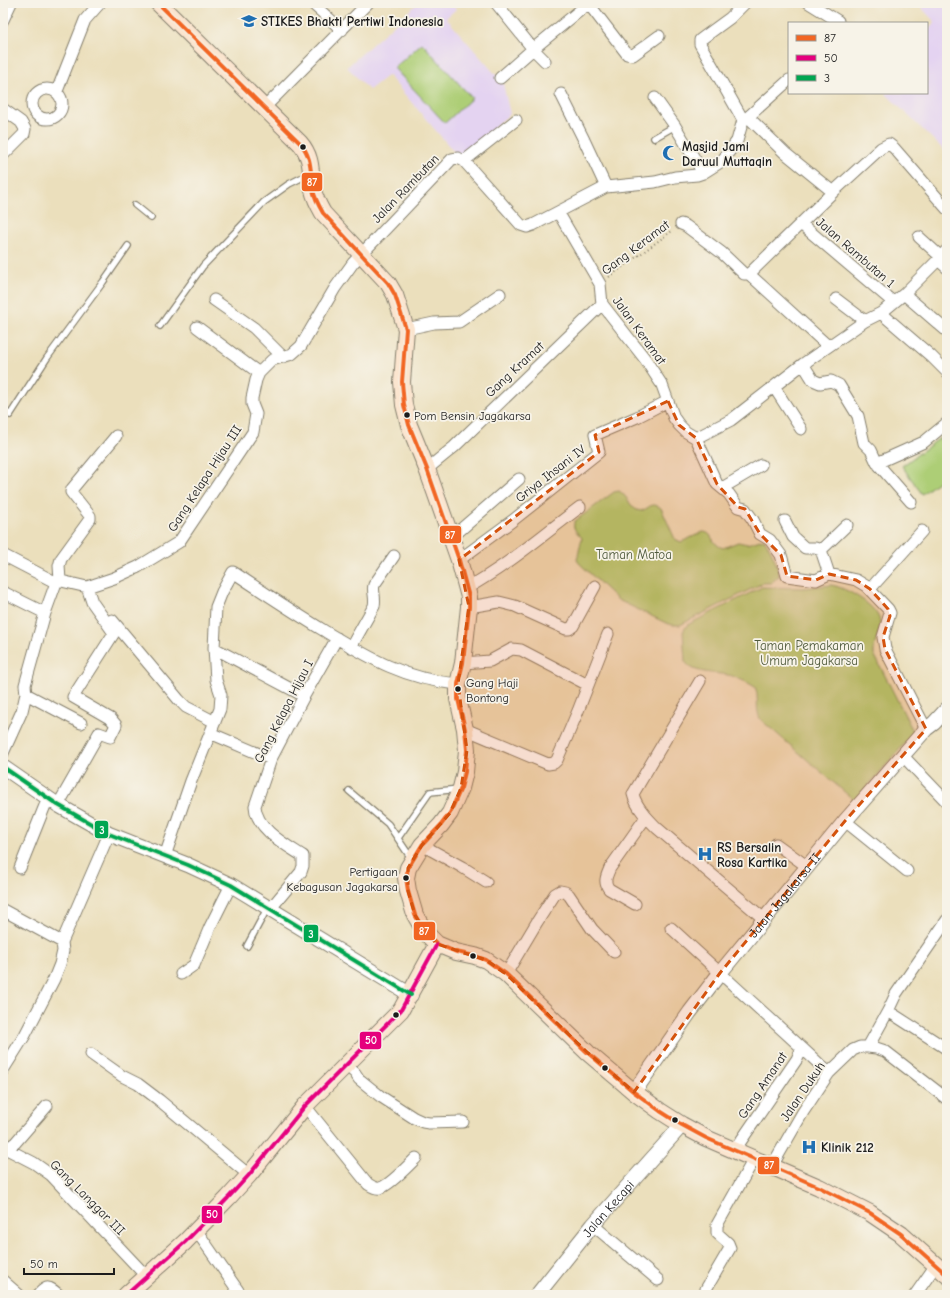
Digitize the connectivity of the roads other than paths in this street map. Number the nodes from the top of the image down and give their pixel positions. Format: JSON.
{"nodes":[{"id":1,"x":11,"y":3,"type":"edge"},
{"id":2,"x":100,"y":3,"type":"edge"},
{"id":3,"x":159,"y":3,"type":"edge"},
{"id":4,"x":368,"y":3,"type":"edge"},
{"id":5,"x":496,"y":3,"type":"edge"},
{"id":6,"x":588,"y":3,"type":"edge"},
{"id":7,"x":745,"y":3,"type":"edge"},
{"id":8,"x":809,"y":3,"type":"edge"},
{"id":9,"x":315,"y":6,"type":"dead end"},
{"id":10,"x":3,"y":20,"type":"edge"},
{"id":11,"x":838,"y":22,"type":"edge"},
{"id":12,"x":342,"y":30,"type":"junction"},
{"id":13,"x":659,"y":36,"type":"dead end"},
{"id":14,"x":533,"y":49,"type":"junction"},
{"id":15,"x":544,"y":61,"type":"dead end"},
{"id":16,"x":500,"y":78,"type":"dead end"},
{"id":17,"x":788,"y":81,"type":"edge"},
{"id":18,"x":56,"y":91,"type":"dead end"},
{"id":19,"x":561,"y":94,"type":"dead end"},
{"id":20,"x":655,"y":98,"type":"dead end"},
{"id":21,"x":264,"y":108,"type":"junction"},
{"id":22,"x":3,"y":109,"type":"edge"},
{"id":23,"x":745,"y":119,"type":"junction"},
{"id":24,"x":516,"y":120,"type":"dead end"},
{"id":25,"x":675,"y":126,"type":"junction"},
{"id":26,"x":654,"y":138,"type":"dead end"},
{"id":27,"x":3,"y":155,"type":"edge"},
{"id":28,"x":464,"y":161,"type":"junction"},
{"id":29,"x":311,"y":173,"type":"junction"},
{"id":30,"x":703,"y":173,"type":"junction"},
{"id":31,"x":606,"y":187,"type":"junction"},
{"id":32,"x":833,"y":192,"type":"junction"},
{"id":33,"x":135,"y":204,"type":"dead end"},
{"id":34,"x":947,"y":209,"type":"edge"},
{"id":35,"x":558,"y":212,"type":"junction"},
{"id":36,"x":151,"y":218,"type":"dead end"},
{"id":37,"x":681,"y":224,"type":"road end"},
{"id":38,"x":802,"y":224,"type":"junction"},
{"id":39,"x":919,"y":237,"type":"dead end"},
{"id":40,"x":128,"y":246,"type":"dead end"},
{"id":41,"x":361,"y":254,"type":"junction"},
{"id":42,"x":942,"y":256,"type":"edge"},
{"id":43,"x":947,"y":268,"type":"edge"},
{"id":44,"x":749,"y":274,"type":"junction"},
{"id":45,"x":500,"y":294,"type":"dead end"},
{"id":46,"x":904,"y":294,"type":"junction"},
{"id":47,"x":836,"y":298,"type":"dead end"},
{"id":48,"x":214,"y":300,"type":"dead end"},
{"id":49,"x":893,"y":302,"type":"junction"},
{"id":50,"x":602,"y":304,"type":"junction"},
{"id":51,"x":881,"y":313,"type":"junction"},
{"id":52,"x":866,"y":322,"type":"junction"},
{"id":53,"x":160,"y":326,"type":"dead end"},
{"id":54,"x":197,"y":327,"type":"dead end"},
{"id":55,"x":406,"y":329,"type":"junction"},
{"id":56,"x":947,"y":331,"type":"edge"},
{"id":57,"x":828,"y":346,"type":"junction"},
{"id":58,"x":283,"y":357,"type":"junction"},
{"id":59,"x":803,"y":364,"type":"junction"},
{"id":60,"x":947,"y":372,"type":"edge"},
{"id":61,"x":259,"y":373,"type":"junction"},
{"id":62,"x":774,"y":387,"type":"junction"},
{"id":63,"x":668,"y":401,"type":"junction"},
{"id":64,"x":3,"y":410,"type":"edge"},
{"id":65,"x":947,"y":423,"type":"edge"},
{"id":66,"x":801,"y":429,"type":"dead end"},
{"id":67,"x":116,"y":436,"type":"dead end"},
{"id":68,"x":696,"y":438,"type":"junction"},
{"id":69,"x":877,"y":463,"type":"junction"},
{"id":70,"x":761,"y":465,"type":"dead end"},
{"id":71,"x":427,"y":469,"type":"junction"},
{"id":72,"x":519,"y":479,"type":"dead end"},
{"id":73,"x":722,"y":488,"type":"junction"},
{"id":74,"x":911,"y":502,"type":"dead end"},
{"id":75,"x":580,"y":507,"type":"dead end"},
{"id":76,"x":785,"y":521,"type":"dead end"},
{"id":77,"x":847,"y":525,"type":"dead end"},
{"id":78,"x":922,"y":531,"type":"dead end"},
{"id":79,"x":452,"y":537,"type":"junction"},
{"id":80,"x":821,"y":550,"type":"junction"},
{"id":81,"x":3,"y":555,"type":"edge"},
{"id":82,"x":394,"y":556,"type":"dead end"},
{"id":83,"x":459,"y":560,"type":"junction"},
{"id":84,"x":829,"y":574,"type":"junction"},
{"id":85,"x":58,"y":581,"type":"junction"},
{"id":86,"x":595,"y":586,"type":"dead end"},
{"id":87,"x":87,"y":587,"type":"junction"},
{"id":88,"x":467,"y":588,"type":"junction"},
{"id":89,"x":870,"y":589,"type":"junction"},
{"id":90,"x":3,"y":592,"type":"edge"},
{"id":91,"x":469,"y":607,"type":"junction"},
{"id":92,"x":45,"y":613,"type":"junction"},
{"id":93,"x":608,"y":634,"type":"dead end"},
{"id":94,"x":337,"y":638,"type":"junction"},
{"id":95,"x":214,"y":648,"type":"junction"},
{"id":96,"x":351,"y":648,"type":"junction"},
{"id":97,"x":463,"y":663,"type":"junction"},
{"id":98,"x":700,"y":681,"type":"dead end"},
{"id":99,"x":458,"y":684,"type":"junction"},
{"id":100,"x":588,"y":685,"type":"junction"},
{"id":101,"x":26,"y":694,"type":"junction"},
{"id":102,"x":304,"y":696,"type":"junction"},
{"id":103,"x":947,"y":709,"type":"edge"},
{"id":104,"x":216,"y":722,"type":"junction"},
{"id":105,"x":81,"y":724,"type":"dead end"},
{"id":106,"x":465,"y":729,"type":"junction"},
{"id":107,"x":926,"y":729,"type":"junction"},
{"id":108,"x":210,"y":733,"type":"junction"},
{"id":109,"x":3,"y":753,"type":"edge"},
{"id":110,"x":903,"y":756,"type":"junction"},
{"id":111,"x":271,"y":759,"type":"junction"},
{"id":112,"x":3,"y":767,"type":"edge"},
{"id":113,"x":461,"y":788,"type":"junction"},
{"id":114,"x":349,"y":791,"type":"dead end"},
{"id":115,"x":53,"y":802,"type":"junction"},
{"id":116,"x":947,"y":802,"type":"edge"},
{"id":117,"x":646,"y":816,"type":"junction"},
{"id":118,"x":845,"y":821,"type":"junction"},
{"id":119,"x":109,"y":834,"type":"junction"},
{"id":120,"x":398,"y":838,"type":"junction"},
{"id":121,"x":776,"y":844,"type":"dead end"},
{"id":122,"x":422,"y":845,"type":"junction"},
{"id":123,"x":165,"y":856,"type":"junction"},
{"id":124,"x":412,"y":860,"type":"junction"},
{"id":125,"x":808,"y":867,"type":"junction"},
{"id":126,"x":20,"y":868,"type":"dead end"},
{"id":127,"x":907,"y":871,"type":"dead end"},
{"id":128,"x":486,"y":882,"type":"dead end"},
{"id":129,"x":231,"y":885,"type":"junction"},
{"id":130,"x":635,"y":904,"type":"dead end"},
{"id":131,"x":270,"y":908,"type":"junction"},
{"id":132,"x":3,"y":910,"type":"edge"},
{"id":133,"x":764,"y":919,"type":"junction"},
{"id":134,"x":946,"y":925,"type":"edge"},
{"id":135,"x":671,"y":928,"type":"dead end"},
{"id":136,"x":62,"y":942,"type":"junction"},
{"id":137,"x":437,"y":944,"type":"junction"},
{"id":138,"x":247,"y":946,"type":"dead end"},
{"id":139,"x":614,"y":952,"type":"dead end"},
{"id":140,"x":720,"y":973,"type":"junction"},
{"id":141,"x":181,"y":974,"type":"dead end"},
{"id":142,"x":506,"y":974,"type":"junction"},
{"id":143,"x":411,"y":995,"type":"junction"},
{"id":144,"x":888,"y":1011,"type":"junction"},
{"id":145,"x":868,"y":1047,"type":"junction"},
{"id":146,"x":802,"y":1048,"type":"junction"},
{"id":147,"x":947,"y":1049,"type":"edge"},
{"id":148,"x":91,"y":1054,"type":"dead end"},
{"id":149,"x":346,"y":1065,"type":"junction"},
{"id":150,"x":3,"y":1070,"type":"edge"},
{"id":151,"x":829,"y":1073,"type":"junction"},
{"id":152,"x":634,"y":1092,"type":"junction"},
{"id":153,"x":947,"y":1100,"type":"edge"},
{"id":154,"x":47,"y":1106,"type":"dead end"},
{"id":155,"x":305,"y":1106,"type":"junction"},
{"id":156,"x":463,"y":1122,"type":"dead end"},
{"id":157,"x":682,"y":1125,"type":"junction"},
{"id":158,"x":4,"y":1149,"type":"edge"},
{"id":159,"x":734,"y":1151,"type":"junction"},
{"id":160,"x":416,"y":1158,"type":"dead end"},
{"id":161,"x":754,"y":1159,"type":"junction"},
{"id":162,"x":772,"y":1166,"type":"junction"},
{"id":163,"x":248,"y":1175,"type":"junction"},
{"id":164,"x":593,"y":1225,"type":"junction"},
{"id":165,"x":196,"y":1230,"type":"junction"},
{"id":166,"x":941,"y":1270,"type":"edge"},
{"id":167,"x":147,"y":1277,"type":"junction"},
{"id":168,"x":658,"y":1280,"type":"dead end"},
{"id":169,"x":3,"y":1281,"type":"edge"},
{"id":170,"x":706,"y":1289,"type":"dead end"},
{"id":171,"x":19,"y":1295,"type":"edge"},
{"id":172,"x":38,"y":1295,"type":"edge"},
{"id":173,"x":59,"y":1295,"type":"edge"},
{"id":174,"x":126,"y":1295,"type":"edge"},
{"id":175,"x":241,"y":1295,"type":"edge"},
{"id":176,"x":537,"y":1295,"type":"edge"},
{"id":177,"x":915,"y":1295,"type":"edge"}],
"edges":[{"from":1,"to":10,"type":"street"},
{"from":2,"to":18,"type":"street"},
{"from":3,"to":21,"type":"main road"},
{"from":4,"to":12,"type":"street"},
{"from":5,"to":14,"type":"street"},
{"from":6,"to":13,"type":"street"},
{"from":6,"to":14,"type":"street"},
{"from":7,"to":23,"type":"street"},
{"from":8,"to":11,"type":"street"},
{"from":9,"to":12,"type":"street"},
{"from":12,"to":21,"type":"street"},
{"from":14,"to":15,"type":"street"},
{"from":14,"to":16,"type":"street"},
{"from":17,"to":23,"type":"street"},
{"from":19,"to":31,"type":"street"},
{"from":20,"to":25,"type":"street"},
{"from":21,"to":29,"type":"main road"},
{"from":22,"to":27,"type":"street"},
{"from":23,"to":30,"type":"street"},
{"from":23,"to":32,"type":"street"},
{"from":24,"to":28,"type":"street"},
{"from":25,"to":26,"type":"lane"},
{"from":25,"to":30,"type":"street"},
{"from":28,"to":35,"type":"street"},
{"from":28,"to":41,"type":"street","name":"Jalan Rambutan"},
{"from":29,"to":41,"type":"main road"},
{"from":29,"to":53,"type":"lane"},
{"from":30,"to":31,"type":"street"},
{"from":31,"to":35,"type":"street"},
{"from":32,"to":34,"type":"street"},
{"from":32,"to":38,"type":"street"},
{"from":33,"to":36,"type":"lane"},
{"from":35,"to":50,"type":"street","name":"Jalan Keramat"},
{"from":37,"to":44,"type":"street"},
{"from":38,"to":44,"type":"street"},
{"from":38,"to":49,"type":"street","name":"Jalan Rambutan 1"},
{"from":39,"to":42,"type":"street"},
{"from":40,"to":64,"type":"lane"},
{"from":41,"to":55,"type":"main road"},
{"from":41,"to":58,"type":"street"},
{"from":42,"to":43,"type":"street"},
{"from":42,"to":46,"type":"street"},
{"from":44,"to":57,"type":"street"},
{"from":45,"to":55,"type":"street"},
{"from":46,"to":49,"type":"street"},
{"from":46,"to":56,"type":"street"},
{"from":47,"to":52,"type":"street"},
{"from":48,"to":58,"type":"street"},
{"from":49,"to":51,"type":"street"},
{"from":50,"to":63,"type":"street","name":"Jalan Keramat"},
{"from":50,"to":71,"type":"street","name":"Gang Kramat"},
{"from":51,"to":52,"type":"street"},
{"from":51,"to":60,"type":"street"},
{"from":52,"to":57,"type":"street"},
{"from":54,"to":61,"type":"street"},
{"from":55,"to":71,"type":"main road"},
{"from":57,"to":59,"type":"street"},
{"from":58,"to":61,"type":"street"},
{"from":59,"to":62,"type":"street"},
{"from":59,"to":69,"type":"street"},
{"from":61,"to":87,"type":"street","name":"Gang Kelapa Hijau III"},
{"from":62,"to":66,"type":"street"},
{"from":62,"to":68,"type":"street"},
{"from":63,"to":68,"type":"street","name":"Jalan Keramat"},
{"from":63,"to":83,"type":"street","name":"Griya Ihsani IV"},
{"from":65,"to":69,"type":"street"},
{"from":67,"to":85,"type":"street"},
{"from":68,"to":73,"type":"street"},
{"from":69,"to":74,"type":"street"},
{"from":70,"to":73,"type":"street"},
{"from":71,"to":79,"type":"main road"},
{"from":72,"to":79,"type":"street"},
{"from":73,"to":84,"type":"street"},
{"from":75,"to":88,"type":"street"},
{"from":76,"to":80,"type":"street"},
{"from":77,"to":80,"type":"street"},
{"from":78,"to":89,"type":"street"},
{"from":79,"to":83,"type":"main road"},
{"from":80,"to":84,"type":"street"},
{"from":81,"to":85,"type":"street"},
{"from":82,"to":96,"type":"street"},
{"from":83,"to":88,"type":"main road"},
{"from":84,"to":89,"type":"street"},
{"from":85,"to":87,"type":"street"},
{"from":85,"to":92,"type":"street"},
{"from":86,"to":91,"type":"street"},
{"from":87,"to":104,"type":"street"},
{"from":87,"to":115,"type":"street"},
{"from":88,"to":91,"type":"main road"},
{"from":89,"to":107,"type":"street"},
{"from":90,"to":92,"type":"street"},
{"from":91,"to":97,"type":"main road"},
{"from":92,"to":101,"type":"street"},
{"from":93,"to":100,"type":"street"},
{"from":94,"to":95,"type":"street"},
{"from":94,"to":96,"type":"street"},
{"from":94,"to":102,"type":"street","name":"Gang Kelapa Hijau I"},
{"from":95,"to":102,"type":"street"},
{"from":95,"to":104,"type":"street"},
{"from":96,"to":99,"type":"street"},
{"from":97,"to":99,"type":"main road"},
{"from":97,"to":100,"type":"street"},
{"from":98,"to":117,"type":"street"},
{"from":99,"to":106,"type":"main road"},
{"from":100,"to":106,"type":"street"},
{"from":101,"to":105,"type":"street"},
{"from":101,"to":109,"type":"street"},
{"from":102,"to":111,"type":"street","name":"Gang Kelapa Hijau I"},
{"from":103,"to":107,"type":"street","name":"Jalan Jagakarsa II"},
{"from":104,"to":108,"type":"street"},
{"from":106,"to":113,"type":"main road"},
{"from":107,"to":110,"type":"street","name":"Jalan Jagakarsa II"},
{"from":108,"to":111,"type":"street"},
{"from":108,"to":123,"type":"street"},
{"from":110,"to":116,"type":"street"},
{"from":110,"to":118,"type":"street","name":"Jalan Jagakarsa II"},
{"from":111,"to":131,"type":"street","name":"Gang Kelapa Hijau I"},
{"from":112,"to":115,"type":"street"},
{"from":113,"to":120,"type":"lane"},
{"from":113,"to":122,"type":"main road"},
{"from":114,"to":120,"type":"lane"},
{"from":115,"to":119,"type":"street"},
{"from":115,"to":126,"type":"street"},
{"from":117,"to":130,"type":"street"},
{"from":117,"to":133,"type":"street"},
{"from":118,"to":125,"type":"street","name":"Jalan Jagakarsa II"},
{"from":118,"to":127,"type":"street"},
{"from":119,"to":123,"type":"street"},
{"from":119,"to":136,"type":"street"},
{"from":120,"to":124,"type":"lane"},
{"from":121,"to":125,"type":"street"},
{"from":122,"to":124,"type":"main road"},
{"from":122,"to":128,"type":"street"},
{"from":123,"to":129,"type":"street"},
{"from":124,"to":137,"type":"main road"},
{"from":125,"to":133,"type":"street","name":"Jalan Jagakarsa II"},
{"from":129,"to":131,"type":"street"},
{"from":129,"to":141,"type":"street"},
{"from":131,"to":138,"type":"lane"},
{"from":131,"to":143,"type":"street"},
{"from":132,"to":136,"type":"street"},
{"from":133,"to":140,"type":"street","name":"Jalan Jagakarsa II"},
{"from":134,"to":144,"type":"street"},
{"from":135,"to":140,"type":"street","name":"Gang Amanat"},
{"from":136,"to":150,"type":"street"},
{"from":137,"to":142,"type":"main road"},
{"from":137,"to":143,"type":"main road"},
{"from":139,"to":142,"type":"street"},
{"from":140,"to":146,"type":"street","name":"Gang Amanat"},
{"from":140,"to":152,"type":"street","name":"Jalan Jagakarsa II"},
{"from":142,"to":152,"type":"main road"},
{"from":143,"to":149,"type":"main road"},
{"from":144,"to":145,"type":"street"},
{"from":144,"to":147,"type":"street"},
{"from":145,"to":151,"type":"street","name":"Jalan Dukuh"},
{"from":145,"to":153,"type":"street"},
{"from":146,"to":151,"type":"street"},
{"from":146,"to":159,"type":"street","name":"Gang Amanat"},
{"from":148,"to":163,"type":"street"},
{"from":149,"to":155,"type":"main road"},
{"from":149,"to":156,"type":"street"},
{"from":151,"to":162,"type":"street","name":"Jalan Dukuh"},
{"from":152,"to":157,"type":"main road"},
{"from":154,"to":158,"type":"street"},
{"from":155,"to":160,"type":"street"},
{"from":155,"to":163,"type":"main road"},
{"from":157,"to":159,"type":"main road"},
{"from":157,"to":164,"type":"street","name":"Jalan Kecapi"},
{"from":158,"to":167,"type":"street","name":"Gang Langgar III"},
{"from":159,"to":161,"type":"main road"},
{"from":161,"to":162,"type":"main road"},
{"from":161,"to":170,"type":"street"},
{"from":162,"to":166,"type":"main road"},
{"from":163,"to":165,"type":"main road"},
{"from":164,"to":168,"type":"street"},
{"from":164,"to":176,"type":"street","name":"Jalan Kecapi"},
{"from":165,"to":167,"type":"main road"},
{"from":165,"to":175,"type":"street"},
{"from":166,"to":177,"type":"street"},
{"from":167,"to":174,"type":"main road"},
{"from":169,"to":171,"type":"street"},
{"from":172,"to":173,"type":"street"}]}
